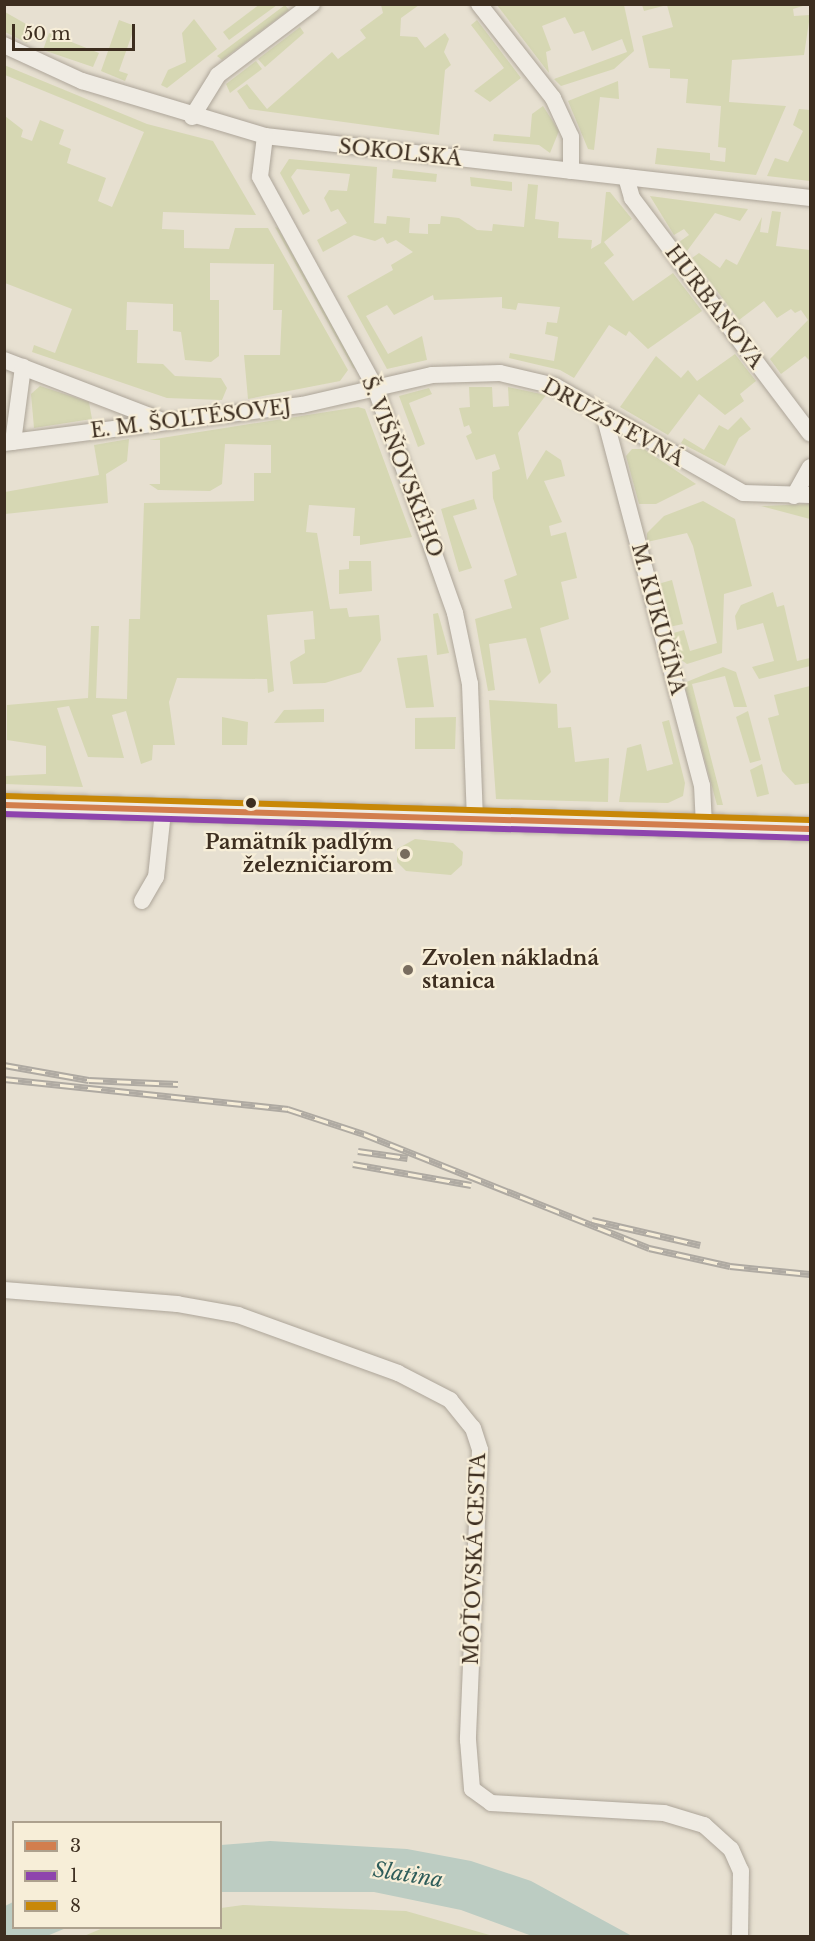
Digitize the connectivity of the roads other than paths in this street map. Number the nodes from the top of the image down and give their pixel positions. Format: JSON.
{"nodes":[{"id":1,"x":312,"y":4,"type":"edge"},
{"id":2,"x":480,"y":4,"type":"edge"},
{"id":3,"x":4,"y":45,"type":"edge"},
{"id":4,"x":192,"y":117,"type":"junction"},
{"id":5,"x":265,"y":136,"type":"junction"},
{"id":6,"x":572,"y":171,"type":"junction"},
{"id":7,"x":626,"y":177,"type":"junction"},
{"id":8,"x":810,"y":198,"type":"edge"},
{"id":9,"x":4,"y":360,"type":"edge"},
{"id":10,"x":23,"y":367,"type":"junction"},
{"id":11,"x":375,"y":387,"type":"junction"},
{"id":12,"x":604,"y":415,"type":"junction"},
{"id":13,"x":166,"y":422,"type":"junction"},
{"id":14,"x":810,"y":433,"type":"edge"},
{"id":15,"x":9,"y":443,"type":"edge"},
{"id":16,"x":810,"y":467,"type":"edge"},
{"id":17,"x":802,"y":495,"type":"edge"},
{"id":18,"x":4,"y":805,"type":"edge"},
{"id":19,"x":163,"y":812,"type":"junction"},
{"id":20,"x":475,"y":821,"type":"junction"},
{"id":21,"x":704,"y":826,"type":"junction"},
{"id":22,"x":810,"y":829,"type":"edge"},
{"id":23,"x":142,"y":901,"type":"dead end"},
{"id":24,"x":4,"y":1290,"type":"edge"},
{"id":25,"x":740,"y":1936,"type":"edge"}],
"edges":[{"from":1,"to":4,"type":"street"},
{"from":2,"to":6,"type":"street"},
{"from":3,"to":4,"type":"street","name":"SOKOLSKÁ"},
{"from":4,"to":5,"type":"street","name":"SOKOLSKÁ"},
{"from":5,"to":6,"type":"street","name":"SOKOLSKÁ"},
{"from":5,"to":11,"type":"street","name":"Š. VIŠŇOVSKÉHO"},
{"from":6,"to":7,"type":"street","name":"SOKOLSKÁ"},
{"from":7,"to":8,"type":"street","name":"SOKOLSKÁ"},
{"from":7,"to":14,"type":"street","name":"HURBANOVA"},
{"from":9,"to":10,"type":"street"},
{"from":10,"to":13,"type":"street"},
{"from":10,"to":15,"type":"street"},
{"from":11,"to":12,"type":"street","name":"DRUŽSTEVNÁ"},
{"from":11,"to":13,"type":"street","name":"E. M. ŠOLTÉSOVEJ"},
{"from":11,"to":20,"type":"street","name":"Š. VIŠŇOVSKÉHO"},
{"from":12,"to":17,"type":"street","name":"DRUŽSTEVNÁ"},
{"from":12,"to":21,"type":"street","name":"M. KUKUČÍNA"},
{"from":13,"to":15,"type":"street","name":"E. M. ŠOLTÉSOVEJ"},
{"from":16,"to":17,"type":"street"},
{"from":18,"to":19,"type":"street"},
{"from":19,"to":20,"type":"street"},
{"from":19,"to":23,"type":"street"},
{"from":20,"to":21,"type":"street"},
{"from":21,"to":22,"type":"street"},
{"from":24,"to":25,"type":"street","name":"MÔŤOVSKÁ CESTA"}]}
